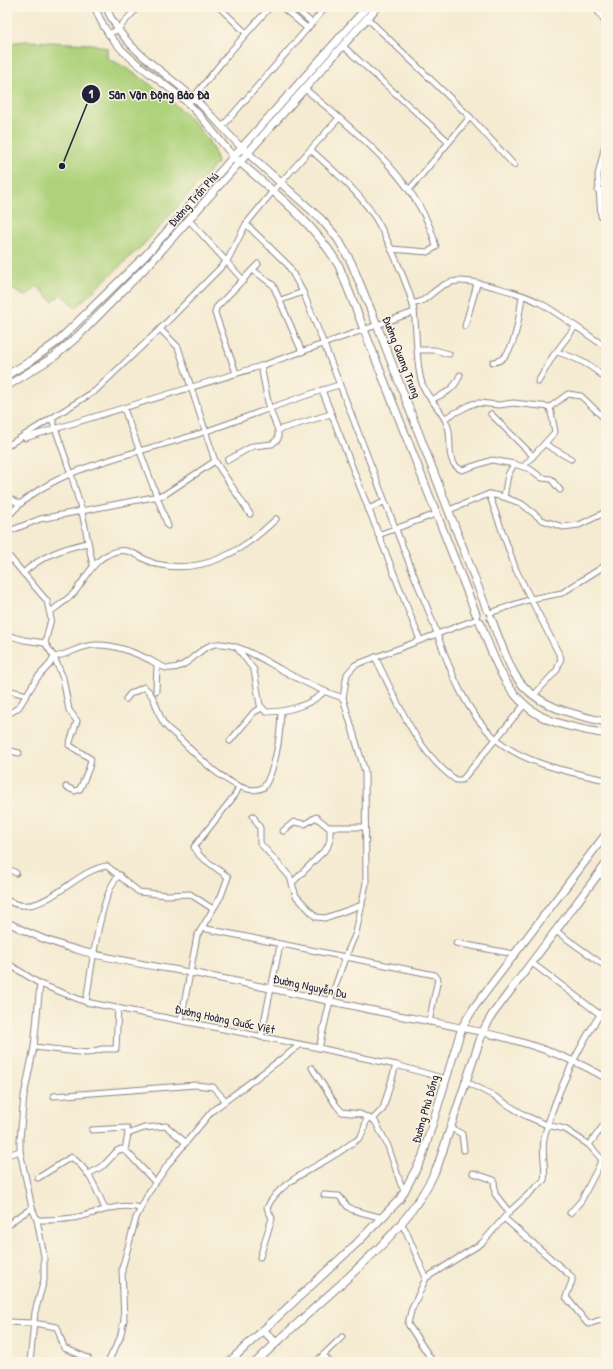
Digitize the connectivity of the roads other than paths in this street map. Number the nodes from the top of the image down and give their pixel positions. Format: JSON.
{"nodes":[{"id":1,"x":95,"y":7,"type":"edge"},
{"id":2,"x":106,"y":7,"type":"edge"},
{"id":3,"x":138,"y":7,"type":"edge"},
{"id":4,"x":219,"y":7,"type":"edge"},
{"id":5,"x":270,"y":7,"type":"edge"},
{"id":6,"x":282,"y":7,"type":"edge"},
{"id":7,"x":294,"y":7,"type":"edge"},
{"id":8,"x":326,"y":7,"type":"edge"},
{"id":9,"x":378,"y":7,"type":"edge"},
{"id":10,"x":596,"y":7,"type":"edge"},
{"id":11,"x":366,"y":11,"type":"edge"},
{"id":12,"x":603,"y":13,"type":"edge"},
{"id":13,"x":606,"y":22,"type":"edge"},
{"id":14,"x":312,"y":23,"type":"junction"},
{"id":15,"x":307,"y":28,"type":"junction"},
{"id":16,"x":118,"y":30,"type":"junction"},
{"id":17,"x":246,"y":33,"type":"junction"},
{"id":18,"x":108,"y":34,"type":"junction"},
{"id":19,"x":343,"y":46,"type":"junction"},
{"id":20,"x":305,"y":89,"type":"junction"},
{"id":21,"x":194,"y":98,"type":"junction"},
{"id":22,"x":188,"y":104,"type":"junction"},
{"id":23,"x":470,"y":117,"type":"junction"},
{"id":24,"x":340,"y":118,"type":"junction"},
{"id":25,"x":222,"y":127,"type":"junction"},
{"id":26,"x":606,"y":141,"type":"edge"},
{"id":27,"x":449,"y":142,"type":"junction"},
{"id":28,"x":242,"y":148,"type":"junction"},
{"id":29,"x":311,"y":150,"type":"junction"},
{"id":30,"x":248,"y":154,"type":"junction"},
{"id":31,"x":234,"y":158,"type":"junction"},
{"id":32,"x":240,"y":163,"type":"junction"},
{"id":33,"x":514,"y":165,"type":"dead end"},
{"id":34,"x":281,"y":181,"type":"junction"},
{"id":35,"x":409,"y":190,"type":"junction"},
{"id":36,"x":598,"y":190,"type":"junction"},
{"id":37,"x":272,"y":191,"type":"junction"},
{"id":38,"x":606,"y":191,"type":"edge"},
{"id":39,"x":601,"y":216,"type":"dead end"},
{"id":40,"x":189,"y":220,"type":"junction"},
{"id":41,"x":246,"y":224,"type":"junction"},
{"id":42,"x":391,"y":249,"type":"junction"},
{"id":43,"x":226,"y":261,"type":"junction"},
{"id":44,"x":258,"y":264,"type":"dead end"},
{"id":45,"x":253,"y":270,"type":"junction"},
{"id":46,"x":244,"y":281,"type":"junction"},
{"id":47,"x":477,"y":284,"type":"junction"},
{"id":48,"x":303,"y":292,"type":"junction"},
{"id":49,"x":522,"y":297,"type":"junction"},
{"id":50,"x":281,"y":300,"type":"junction"},
{"id":51,"x":413,"y":303,"type":"junction"},
{"id":52,"x":414,"y":312,"type":"junction"},
{"id":53,"x":377,"y":325,"type":"junction"},
{"id":54,"x":464,"y":326,"type":"dead end"},
{"id":55,"x":160,"y":328,"type":"junction"},
{"id":56,"x":575,"y":328,"type":"junction"},
{"id":57,"x":365,"y":330,"type":"junction"},
{"id":58,"x":324,"y":344,"type":"junction"},
{"id":59,"x":606,"y":347,"type":"edge"},
{"id":60,"x":418,"y":350,"type":"junction"},
{"id":61,"x":302,"y":352,"type":"junction"},
{"id":62,"x":557,"y":352,"type":"junction"},
{"id":63,"x":449,"y":354,"type":"dead end"},
{"id":64,"x":493,"y":362,"type":"dead end"},
{"id":65,"x":260,"y":366,"type":"junction"},
{"id":66,"x":236,"y":373,"type":"junction"},
{"id":67,"x":7,"y":375,"type":"edge"},
{"id":68,"x":460,"y":376,"type":"dead end"},
{"id":69,"x":606,"y":379,"type":"edge"},
{"id":70,"x":538,"y":382,"type":"dead end"},
{"id":71,"x":339,"y":385,"type":"junction"},
{"id":72,"x":7,"y":386,"type":"edge"},
{"id":73,"x":192,"y":387,"type":"junction"},
{"id":74,"x":322,"y":390,"type":"junction"},
{"id":75,"x":432,"y":399,"type":"junction"},
{"id":76,"x":269,"y":407,"type":"junction"},
{"id":77,"x":550,"y":407,"type":"junction"},
{"id":78,"x":124,"y":409,"type":"junction"},
{"id":79,"x":331,"y":414,"type":"junction"},
{"id":80,"x":491,"y":414,"type":"dead end"},
{"id":81,"x":445,"y":418,"type":"junction"},
{"id":82,"x":52,"y":419,"type":"junction"},
{"id":83,"x":606,"y":420,"type":"edge"},
{"id":84,"x":56,"y":430,"type":"junction"},
{"id":85,"x":278,"y":430,"type":"junction"},
{"id":86,"x":206,"y":432,"type":"junction"},
{"id":87,"x":20,"y":440,"type":"junction"},
{"id":88,"x":545,"y":444,"type":"junction"},
{"id":89,"x":7,"y":446,"type":"edge"},
{"id":90,"x":140,"y":451,"type":"junction"},
{"id":91,"x":534,"y":456,"type":"junction"},
{"id":92,"x":571,"y":459,"type":"dead end"},
{"id":93,"x":228,"y":460,"type":"dead end"},
{"id":94,"x":215,"y":461,"type":"junction"},
{"id":95,"x":514,"y":464,"type":"junction"},
{"id":96,"x":524,"y":466,"type":"junction"},
{"id":97,"x":71,"y":474,"type":"junction"},
{"id":98,"x":560,"y":490,"type":"dead end"},
{"id":99,"x":489,"y":494,"type":"junction"},
{"id":100,"x":7,"y":497,"type":"edge"},
{"id":101,"x":156,"y":497,"type":"junction"},
{"id":102,"x":504,"y":497,"type":"junction"},
{"id":103,"x":384,"y":502,"type":"junction"},
{"id":104,"x":20,"y":504,"type":"junction"},
{"id":105,"x":368,"y":509,"type":"junction"},
{"id":106,"x":449,"y":510,"type":"junction"},
{"id":107,"x":82,"y":512,"type":"junction"},
{"id":108,"x":606,"y":512,"type":"edge"},
{"id":109,"x":250,"y":514,"type":"dead end"},
{"id":110,"x":436,"y":514,"type":"junction"},
{"id":111,"x":7,"y":518,"type":"edge"},
{"id":112,"x":276,"y":519,"type":"dead end"},
{"id":113,"x":168,"y":526,"type":"dead end"},
{"id":114,"x":395,"y":529,"type":"junction"},
{"id":115,"x":7,"y":532,"type":"edge"},
{"id":116,"x":378,"y":535,"type":"junction"},
{"id":117,"x":87,"y":543,"type":"junction"},
{"id":118,"x":7,"y":554,"type":"edge"},
{"id":119,"x":92,"y":566,"type":"junction"},
{"id":120,"x":606,"y":566,"type":"edge"},
{"id":121,"x":23,"y":573,"type":"junction"},
{"id":122,"x":531,"y":599,"type":"junction"},
{"id":123,"x":50,"y":612,"type":"junction"},
{"id":124,"x":489,"y":613,"type":"junction"},
{"id":125,"x":478,"y":618,"type":"junction"},
{"id":126,"x":438,"y":634,"type":"junction"},
{"id":127,"x":7,"y":635,"type":"edge"},
{"id":128,"x":420,"y":640,"type":"junction"},
{"id":129,"x":46,"y":644,"type":"junction"},
{"id":130,"x":238,"y":649,"type":"junction"},
{"id":131,"x":54,"y":657,"type":"junction"},
{"id":132,"x":375,"y":657,"type":"junction"},
{"id":133,"x":157,"y":665,"type":"junction"},
{"id":134,"x":7,"y":690,"type":"edge"},
{"id":135,"x":156,"y":691,"type":"dead end"},
{"id":136,"x":324,"y":692,"type":"junction"},
{"id":137,"x":27,"y":695,"type":"junction"},
{"id":138,"x":534,"y":695,"type":"junction"},
{"id":139,"x":343,"y":698,"type":"junction"},
{"id":140,"x":126,"y":699,"type":"dead end"},
{"id":141,"x":525,"y":704,"type":"junction"},
{"id":142,"x":262,"y":708,"type":"junction"},
{"id":143,"x":7,"y":711,"type":"edge"},
{"id":144,"x":281,"y":712,"type":"junction"},
{"id":145,"x":606,"y":722,"type":"edge"},
{"id":146,"x":606,"y":734,"type":"edge"},
{"id":147,"x":497,"y":740,"type":"junction"},
{"id":148,"x":230,"y":741,"type":"dead end"},
{"id":149,"x":7,"y":750,"type":"edge"},
{"id":150,"x":19,"y":753,"type":"dead end"},
{"id":151,"x":606,"y":780,"type":"edge"},
{"id":152,"x":66,"y":787,"type":"dead end"},
{"id":153,"x":239,"y":787,"type":"junction"},
{"id":154,"x":253,"y":816,"type":"dead end"},
{"id":155,"x":330,"y":827,"type":"junction"},
{"id":156,"x":365,"y":827,"type":"junction"},
{"id":157,"x":283,"y":831,"type":"dead end"},
{"id":158,"x":606,"y":834,"type":"edge"},
{"id":159,"x":606,"y":864,"type":"edge"},
{"id":160,"x":7,"y":868,"type":"edge"},
{"id":161,"x":16,"y":873,"type":"dead end"},
{"id":162,"x":599,"y":874,"type":"junction"},
{"id":163,"x":120,"y":875,"type":"junction"},
{"id":164,"x":606,"y":879,"type":"edge"},
{"id":165,"x":293,"y":882,"type":"junction"},
{"id":166,"x":7,"y":900,"type":"edge"},
{"id":167,"x":362,"y":905,"type":"junction"},
{"id":168,"x":213,"y":909,"type":"junction"},
{"id":169,"x":7,"y":922,"type":"edge"},
{"id":170,"x":202,"y":928,"type":"junction"},
{"id":171,"x":556,"y":931,"type":"junction"},
{"id":172,"x":456,"y":943,"type":"dead end"},
{"id":173,"x":280,"y":944,"type":"junction"},
{"id":174,"x":514,"y":954,"type":"junction"},
{"id":175,"x":93,"y":955,"type":"junction"},
{"id":176,"x":345,"y":958,"type":"junction"},
{"id":177,"x":7,"y":963,"type":"edge"},
{"id":178,"x":532,"y":963,"type":"junction"},
{"id":179,"x":606,"y":967,"type":"edge"},
{"id":180,"x":189,"y":972,"type":"junction"},
{"id":181,"x":40,"y":984,"type":"junction"},
{"id":182,"x":270,"y":989,"type":"junction"},
{"id":183,"x":330,"y":1001,"type":"junction"},
{"id":184,"x":86,"y":1002,"type":"junction"},
{"id":185,"x":606,"y":1006,"type":"edge"},
{"id":186,"x":118,"y":1008,"type":"junction"},
{"id":187,"x":600,"y":1014,"type":"junction"},
{"id":188,"x":606,"y":1019,"type":"edge"},
{"id":189,"x":181,"y":1020,"type":"junction"},
{"id":190,"x":429,"y":1022,"type":"junction"},
{"id":191,"x":462,"y":1027,"type":"junction"},
{"id":192,"x":483,"y":1031,"type":"junction"},
{"id":193,"x":261,"y":1037,"type":"junction"},
{"id":194,"x":300,"y":1045,"type":"junction"},
{"id":195,"x":34,"y":1047,"type":"junction"},
{"id":196,"x":319,"y":1048,"type":"junction"},
{"id":197,"x":574,"y":1062,"type":"junction"},
{"id":198,"x":396,"y":1065,"type":"junction"},
{"id":199,"x":312,"y":1068,"type":"dead end"},
{"id":200,"x":606,"y":1078,"type":"edge"},
{"id":201,"x":446,"y":1079,"type":"junction"},
{"id":202,"x":465,"y":1081,"type":"junction"},
{"id":203,"x":54,"y":1096,"type":"dead end"},
{"id":204,"x":225,"y":1100,"type":"junction"},
{"id":205,"x":367,"y":1118,"type":"junction"},
{"id":206,"x":373,"y":1119,"type":"junction"},
{"id":207,"x":606,"y":1122,"type":"edge"},
{"id":208,"x":547,"y":1125,"type":"junction"},
{"id":209,"x":451,"y":1128,"type":"junction"},
{"id":210,"x":92,"y":1130,"type":"dead end"},
{"id":211,"x":128,"y":1134,"type":"junction"},
{"id":212,"x":185,"y":1142,"type":"junction"},
{"id":213,"x":589,"y":1145,"type":"junction"},
{"id":214,"x":125,"y":1150,"type":"junction"},
{"id":215,"x":464,"y":1150,"type":"dead end"},
{"id":216,"x":20,"y":1151,"type":"junction"},
{"id":217,"x":7,"y":1155,"type":"edge"},
{"id":218,"x":604,"y":1162,"type":"edge"},
{"id":219,"x":473,"y":1173,"type":"dead end"},
{"id":220,"x":89,"y":1174,"type":"junction"},
{"id":221,"x":38,"y":1178,"type":"dead end"},
{"id":222,"x":155,"y":1182,"type":"junction"},
{"id":223,"x":405,"y":1190,"type":"junction"},
{"id":224,"x":324,"y":1195,"type":"dead end"},
{"id":225,"x":32,"y":1208,"type":"junction"},
{"id":226,"x":140,"y":1208,"type":"junction"},
{"id":227,"x":105,"y":1209,"type":"junction"},
{"id":228,"x":509,"y":1212,"type":"junction"},
{"id":229,"x":570,"y":1213,"type":"dead end"},
{"id":230,"x":383,"y":1218,"type":"junction"},
{"id":231,"x":504,"y":1218,"type":"junction"},
{"id":232,"x":37,"y":1220,"type":"junction"},
{"id":233,"x":8,"y":1225,"type":"edge"},
{"id":234,"x":402,"y":1225,"type":"junction"},
{"id":235,"x":260,"y":1256,"type":"dead end"},
{"id":236,"x":426,"y":1278,"type":"junction"},
{"id":237,"x":606,"y":1318,"type":"edge"},
{"id":238,"x":7,"y":1322,"type":"edge"},
{"id":239,"x":33,"y":1323,"type":"junction"},
{"id":240,"x":263,"y":1330,"type":"junction"},
{"id":241,"x":342,"y":1337,"type":"dead end"},
{"id":242,"x":276,"y":1343,"type":"junction"},
{"id":243,"x":323,"y":1355,"type":"junction"},
{"id":244,"x":88,"y":1358,"type":"dead end"},
{"id":245,"x":30,"y":1362,"type":"edge"},
{"id":246,"x":108,"y":1362,"type":"edge"},
{"id":247,"x":229,"y":1362,"type":"edge"},
{"id":248,"x":256,"y":1362,"type":"edge"},
{"id":249,"x":316,"y":1362,"type":"edge"},
{"id":250,"x":330,"y":1362,"type":"edge"},
{"id":251,"x":433,"y":1362,"type":"edge"}],
"edges":[{"from":1,"to":18,"type":"street"},
{"from":2,"to":16,"type":"street"},
{"from":3,"to":16,"type":"street"},
{"from":4,"to":17,"type":"street"},
{"from":5,"to":17,"type":"street"},
{"from":6,"to":15,"type":"street"},
{"from":7,"to":14,"type":"street"},
{"from":8,"to":14,"type":"street"},
{"from":9,"to":11,"type":"main road","name":"Đường Trần Phú"},
{"from":10,"to":12,"type":"street"},
{"from":11,"to":19,"type":"main road","name":"Đường Trần Phú"},
{"from":11,"to":23,"type":"street"},
{"from":11,"to":28,"type":"main road","name":"Đường Trần Phú"},
{"from":12,"to":13,"type":"street"},
{"from":14,"to":15,"type":"street"},
{"from":15,"to":25,"type":"street"},
{"from":16,"to":18,"type":"street"},
{"from":16,"to":21,"type":"street"},
{"from":17,"to":21,"type":"street"},
{"from":18,"to":22,"type":"street"},
{"from":19,"to":20,"type":"main road","name":"Đường Trần Phú"},
{"from":19,"to":27,"type":"street"},
{"from":20,"to":24,"type":"street"},
{"from":20,"to":30,"type":"main road","name":"Đường Trần Phú"},
{"from":21,"to":22,"type":"street"},
{"from":21,"to":25,"type":"street"},
{"from":22,"to":31,"type":"street"},
{"from":23,"to":27,"type":"street"},
{"from":23,"to":33,"type":"street"},
{"from":24,"to":29,"type":"street"},
{"from":24,"to":35,"type":"street"},
{"from":25,"to":28,"type":"street"},
{"from":26,"to":36,"type":"street"},
{"from":27,"to":35,"type":"street"},
{"from":28,"to":30,"type":"main road","name":"Đường Quang Trung"},
{"from":28,"to":31,"type":"main road","name":"Đường Trần Phú"},
{"from":29,"to":34,"type":"street"},
{"from":29,"to":42,"type":"street"},
{"from":30,"to":32,"type":"main road","name":"Đường Trần Phú"},
{"from":30,"to":34,"type":"main road","name":"Đường Quang Trung"},
{"from":31,"to":32,"type":"main road","name":"Đường Quang Trung"},
{"from":31,"to":67,"type":"main road","name":"Đường Trần Phú"},
{"from":32,"to":37,"type":"main road","name":"Đường Quang Trung"},
{"from":32,"to":40,"type":"main road","name":"Đường Trần Phú"},
{"from":34,"to":37,"type":"street"},
{"from":34,"to":53,"type":"main road","name":"Đường Quang Trung"},
{"from":35,"to":42,"type":"street"},
{"from":36,"to":38,"type":"street"},
{"from":36,"to":39,"type":"street"},
{"from":37,"to":41,"type":"street"},
{"from":37,"to":57,"type":"main road","name":"Đường Quang Trung"},
{"from":40,"to":43,"type":"street"},
{"from":40,"to":72,"type":"main road","name":"Đường Trần Phú"},
{"from":41,"to":43,"type":"street"},
{"from":41,"to":48,"type":"street"},
{"from":42,"to":51,"type":"street"},
{"from":43,"to":46,"type":"street"},
{"from":43,"to":55,"type":"street"},
{"from":44,"to":45,"type":"street"},
{"from":45,"to":46,"type":"street"},
{"from":45,"to":50,"type":"street"},
{"from":46,"to":66,"type":"street"},
{"from":47,"to":49,"type":"street"},
{"from":47,"to":51,"type":"street"},
{"from":47,"to":54,"type":"street"},
{"from":48,"to":50,"type":"street"},
{"from":48,"to":58,"type":"street"},
{"from":49,"to":56,"type":"street"},
{"from":49,"to":64,"type":"street"},
{"from":50,"to":61,"type":"street"},
{"from":51,"to":52,"type":"street"},
{"from":52,"to":53,"type":"street"},
{"from":52,"to":60,"type":"street"},
{"from":53,"to":57,"type":"street"},
{"from":53,"to":106,"type":"main road","name":"Đường Quang Trung"},
{"from":55,"to":73,"type":"street"},
{"from":55,"to":82,"type":"street"},
{"from":56,"to":59,"type":"street"},
{"from":56,"to":62,"type":"street"},
{"from":57,"to":58,"type":"street"},
{"from":57,"to":110,"type":"main road","name":"Đường Quang Trung"},
{"from":58,"to":61,"type":"street"},
{"from":58,"to":71,"type":"street"},
{"from":60,"to":63,"type":"street"},
{"from":60,"to":75,"type":"street"},
{"from":61,"to":65,"type":"street"},
{"from":62,"to":69,"type":"street"},
{"from":62,"to":70,"type":"street"},
{"from":65,"to":66,"type":"street"},
{"from":65,"to":76,"type":"street"},
{"from":66,"to":73,"type":"street"},
{"from":68,"to":75,"type":"street"},
{"from":71,"to":74,"type":"street"},
{"from":71,"to":103,"type":"street"},
{"from":73,"to":78,"type":"street"},
{"from":73,"to":86,"type":"street"},
{"from":74,"to":76,"type":"street"},
{"from":74,"to":79,"type":"street"},
{"from":75,"to":81,"type":"street"},
{"from":76,"to":85,"type":"street"},
{"from":76,"to":86,"type":"street"},
{"from":77,"to":81,"type":"street"},
{"from":77,"to":83,"type":"street"},
{"from":77,"to":88,"type":"street"},
{"from":78,"to":84,"type":"street"},
{"from":78,"to":90,"type":"street"},
{"from":79,"to":85,"type":"street"},
{"from":79,"to":105,"type":"street"},
{"from":80,"to":91,"type":"street"},
{"from":81,"to":95,"type":"street"},
{"from":82,"to":84,"type":"street"},
{"from":82,"to":87,"type":"street"},
{"from":84,"to":87,"type":"street"},
{"from":84,"to":97,"type":"street"},
{"from":85,"to":93,"type":"street"},
{"from":86,"to":90,"type":"street"},
{"from":86,"to":94,"type":"street"},
{"from":87,"to":89,"type":"street"},
{"from":88,"to":91,"type":"street"},
{"from":88,"to":92,"type":"street"},
{"from":90,"to":97,"type":"street"},
{"from":90,"to":101,"type":"street"},
{"from":91,"to":96,"type":"street"},
{"from":94,"to":101,"type":"street"},
{"from":94,"to":109,"type":"street"},
{"from":95,"to":96,"type":"street"},
{"from":95,"to":102,"type":"street"},
{"from":96,"to":98,"type":"street"},
{"from":97,"to":104,"type":"street"},
{"from":97,"to":107,"type":"street"},
{"from":99,"to":102,"type":"street"},
{"from":99,"to":106,"type":"street"},
{"from":99,"to":122,"type":"street"},
{"from":100,"to":104,"type":"street"},
{"from":101,"to":107,"type":"street"},
{"from":101,"to":113,"type":"street"},
{"from":102,"to":108,"type":"street"},
{"from":103,"to":105,"type":"street"},
{"from":103,"to":114,"type":"street"},
{"from":104,"to":111,"type":"street"},
{"from":105,"to":116,"type":"street"},
{"from":106,"to":124,"type":"main road","name":"Đường Quang Trung"},
{"from":107,"to":115,"type":"street"},
{"from":107,"to":117,"type":"street"},
{"from":110,"to":114,"type":"street"},
{"from":110,"to":125,"type":"main road","name":"Đường Quang Trung"},
{"from":112,"to":119,"type":"street"},
{"from":114,"to":116,"type":"street"},
{"from":114,"to":126,"type":"street"},
{"from":116,"to":128,"type":"street"},
{"from":117,"to":119,"type":"street"},
{"from":117,"to":121,"type":"street"},
{"from":118,"to":121,"type":"street"},
{"from":119,"to":123,"type":"street"},
{"from":120,"to":122,"type":"street"},
{"from":121,"to":123,"type":"street"},
{"from":122,"to":124,"type":"street"},
{"from":122,"to":138,"type":"street"},
{"from":123,"to":129,"type":"street"},
{"from":124,"to":125,"type":"main road"},
{"from":124,"to":125,"type":"main road"},
{"from":124,"to":138,"type":"main road","name":"Đường Quang Trung"},
{"from":125,"to":126,"type":"street"},
{"from":125,"to":141,"type":"main road","name":"Đường Quang Trung"},
{"from":126,"to":128,"type":"street"},
{"from":126,"to":147,"type":"street"},
{"from":127,"to":129,"type":"street"},
{"from":128,"to":132,"type":"street"},
{"from":129,"to":131,"type":"street"},
{"from":130,"to":133,"type":"street"},
{"from":130,"to":136,"type":"street"},
{"from":130,"to":142,"type":"street"},
{"from":131,"to":133,"type":"street"},
{"from":131,"to":137,"type":"street"},
{"from":131,"to":152,"type":"street"},
{"from":132,"to":139,"type":"street"},
{"from":132,"to":147,"type":"street"},
{"from":133,"to":135,"type":"street"},
{"from":134,"to":137,"type":"street"},
{"from":136,"to":139,"type":"street"},
{"from":136,"to":144,"type":"street"},
{"from":137,"to":143,"type":"street"},
{"from":138,"to":145,"type":"main road","name":"Đường Quang Trung"},
{"from":139,"to":156,"type":"street"},
{"from":140,"to":153,"type":"street"},
{"from":141,"to":146,"type":"main road","name":"Đường Quang Trung"},
{"from":141,"to":147,"type":"street"},
{"from":142,"to":144,"type":"street"},
{"from":142,"to":148,"type":"street"},
{"from":144,"to":153,"type":"street"},
{"from":147,"to":151,"type":"street"},
{"from":149,"to":150,"type":"street"},
{"from":153,"to":168,"type":"street"},
{"from":154,"to":165,"type":"street"},
{"from":155,"to":156,"type":"street"},
{"from":155,"to":157,"type":"street"},
{"from":155,"to":165,"type":"street"},
{"from":156,"to":167,"type":"street"},
{"from":158,"to":174,"type":"main road","name":"Đường Phù Đổng"},
{"from":159,"to":162,"type":"main road"},
{"from":160,"to":161,"type":"street"},
{"from":162,"to":164,"type":"street"},
{"from":162,"to":171,"type":"main road"},
{"from":163,"to":166,"type":"street"},
{"from":163,"to":168,"type":"street"},
{"from":163,"to":175,"type":"street"},
{"from":165,"to":167,"type":"street"},
{"from":167,"to":176,"type":"street"},
{"from":168,"to":170,"type":"street"},
{"from":169,"to":175,"type":"street","name":"Đường Nguyễn Du"},
{"from":170,"to":173,"type":"street"},
{"from":170,"to":180,"type":"street"},
{"from":171,"to":178,"type":"main road"},
{"from":171,"to":179,"type":"street"},
{"from":172,"to":174,"type":"street"},
{"from":173,"to":176,"type":"street"},
{"from":173,"to":182,"type":"street"},
{"from":174,"to":191,"type":"main road","name":"Đường Phù Đổng"},
{"from":175,"to":180,"type":"street","name":"Đường Nguyễn Du"},
{"from":175,"to":184,"type":"street"},
{"from":176,"to":183,"type":"street"},
{"from":176,"to":190,"type":"street"},
{"from":177,"to":181,"type":"street","name":"Đường Hoàng Quốc Việt"},
{"from":178,"to":187,"type":"street"},
{"from":178,"to":192,"type":"main road"},
{"from":180,"to":182,"type":"street","name":"Đường Nguyễn Du"},
{"from":180,"to":189,"type":"street"},
{"from":181,"to":184,"type":"street","name":"Đường Hoàng Quốc Việt"},
{"from":181,"to":195,"type":"street"},
{"from":182,"to":183,"type":"street","name":"Đường Nguyễn Du"},
{"from":182,"to":193,"type":"street"},
{"from":183,"to":190,"type":"street","name":"Đường Nguyễn Du"},
{"from":183,"to":196,"type":"street"},
{"from":184,"to":186,"type":"street","name":"Đường Hoàng Quốc Việt"},
{"from":185,"to":187,"type":"street"},
{"from":186,"to":189,"type":"street","name":"Đường Hoàng Quốc Việt"},
{"from":186,"to":195,"type":"street"},
{"from":187,"to":188,"type":"street"},
{"from":187,"to":197,"type":"street"},
{"from":189,"to":193,"type":"street","name":"Đường Hoàng Quốc Việt"},
{"from":190,"to":191,"type":"street","name":"Đường Nguyễn Du"},
{"from":191,"to":192,"type":"street","name":"Đường Nguyễn Du"},
{"from":191,"to":201,"type":"main road","name":"Đường Phù Đổng"},
{"from":192,"to":197,"type":"street","name":"Đường Nguyễn Du"},
{"from":192,"to":202,"type":"main road"},
{"from":193,"to":194,"type":"street","name":"Đường Hoàng Quốc Việt"},
{"from":194,"to":196,"type":"street","name":"Đường Hoàng Quốc Việt"},
{"from":194,"to":204,"type":"street"},
{"from":195,"to":216,"type":"street"},
{"from":196,"to":198,"type":"street","name":"Đường Hoàng Quốc Việt"},
{"from":197,"to":200,"type":"street","name":"Đường Nguyễn Du"},
{"from":197,"to":208,"type":"street"},
{"from":198,"to":201,"type":"street","name":"Đường Hoàng Quốc Việt"},
{"from":198,"to":206,"type":"street"},
{"from":199,"to":205,"type":"street"},
{"from":201,"to":223,"type":"main road","name":"Đường Phù Đổng"},
{"from":202,"to":208,"type":"street"},
{"from":202,"to":209,"type":"main road"},
{"from":203,"to":204,"type":"street"},
{"from":204,"to":212,"type":"street"},
{"from":205,"to":206,"type":"street"},
{"from":205,"to":235,"type":"street"},
{"from":206,"to":223,"type":"street"},
{"from":207,"to":213,"type":"street"},
{"from":208,"to":213,"type":"street"},
{"from":208,"to":228,"type":"street"},
{"from":209,"to":215,"type":"street"},
{"from":209,"to":234,"type":"main road"},
{"from":210,"to":211,"type":"street"},
{"from":211,"to":212,"type":"street"},
{"from":211,"to":214,"type":"street"},
{"from":212,"to":222,"type":"street"},
{"from":213,"to":218,"type":"street"},
{"from":214,"to":220,"type":"street"},
{"from":214,"to":222,"type":"street"},
{"from":216,"to":217,"type":"street"},
{"from":216,"to":225,"type":"street"},
{"from":218,"to":229,"type":"street"},
{"from":219,"to":228,"type":"street"},
{"from":220,"to":221,"type":"street"},
{"from":220,"to":227,"type":"street"},
{"from":222,"to":226,"type":"street"},
{"from":223,"to":230,"type":"main road","name":"Đường Phù Đổng"},
{"from":224,"to":230,"type":"street"},
{"from":225,"to":232,"type":"street"},
{"from":225,"to":233,"type":"street"},
{"from":226,"to":227,"type":"street"},
{"from":226,"to":246,"type":"street"},
{"from":227,"to":232,"type":"street"},
{"from":228,"to":231,"type":"street"},
{"from":230,"to":240,"type":"main road","name":"Đường Phù Đổng"},
{"from":231,"to":236,"type":"street"},
{"from":231,"to":237,"type":"street"},
{"from":232,"to":239,"type":"street"},
{"from":234,"to":236,"type":"street"},
{"from":234,"to":242,"type":"main road"},
{"from":236,"to":251,"type":"street"},
{"from":238,"to":239,"type":"street"},
{"from":239,"to":244,"type":"street"},
{"from":239,"to":245,"type":"street"},
{"from":240,"to":242,"type":"main road"},
{"from":240,"to":247,"type":"main road","name":"Đường Phù Đổng"},
{"from":241,"to":243,"type":"street"},
{"from":242,"to":248,"type":"main road"},
{"from":243,"to":249,"type":"street"},
{"from":243,"to":250,"type":"street"}]}
